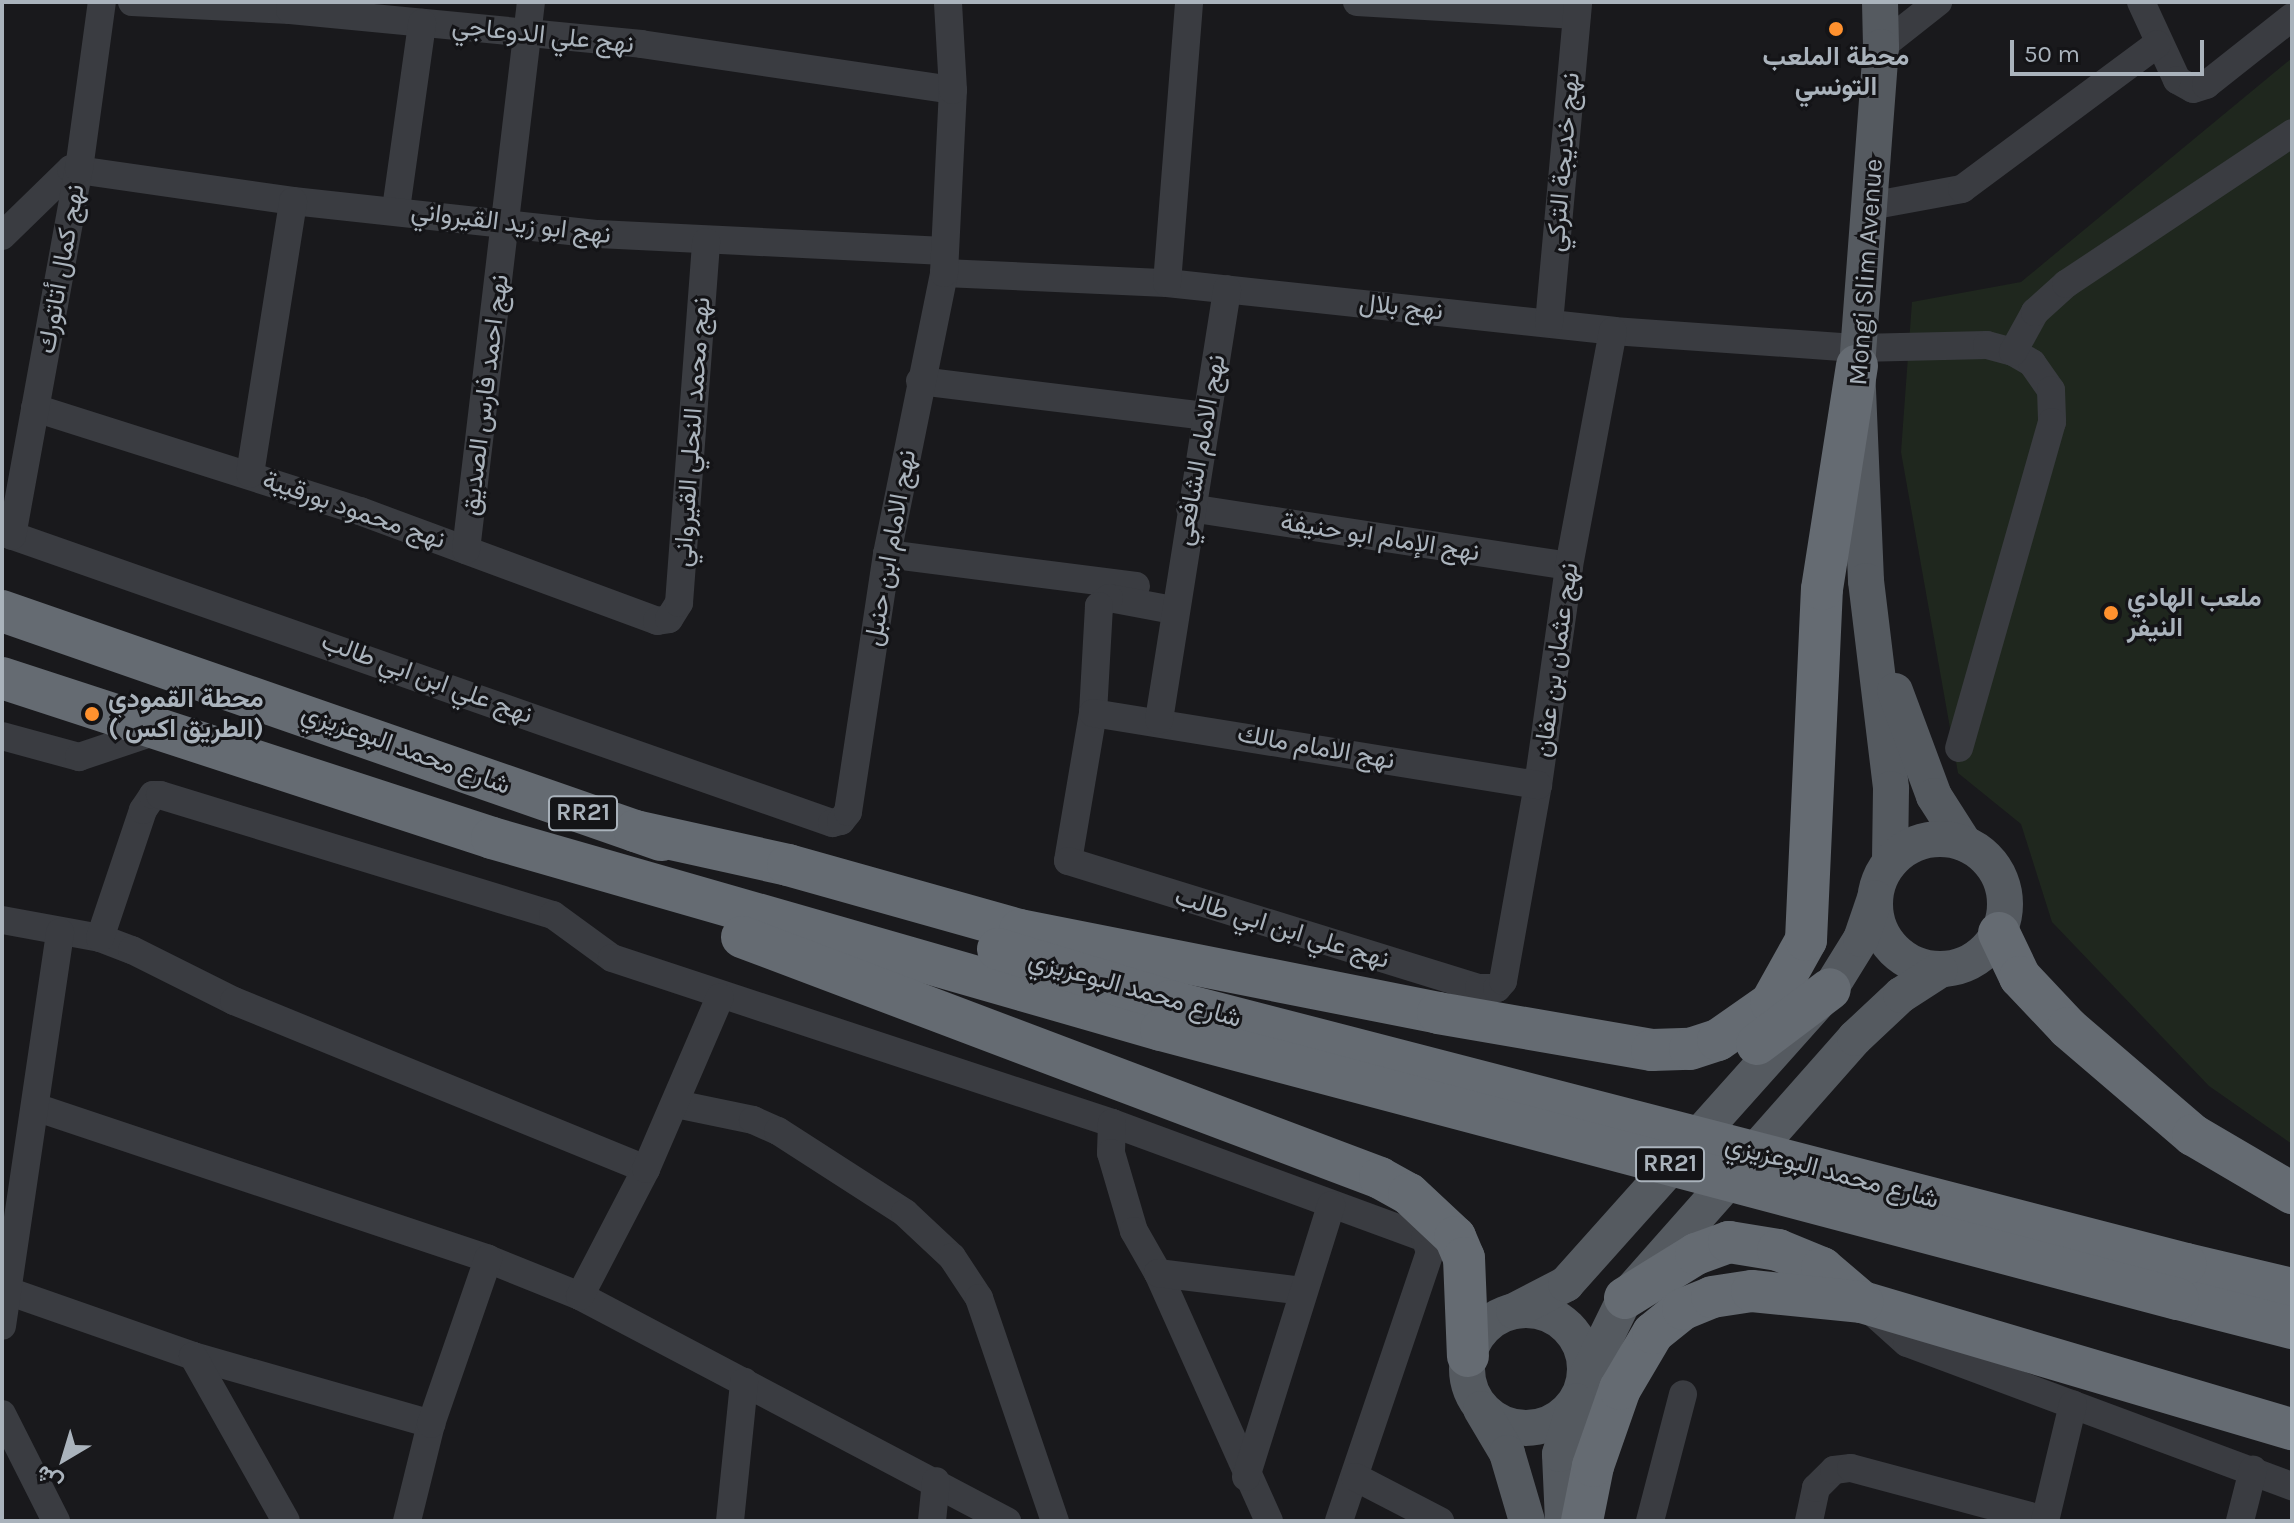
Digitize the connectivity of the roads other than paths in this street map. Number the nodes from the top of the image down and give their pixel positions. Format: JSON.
{"nodes":[{"id":1,"x":102,"y":2,"type":"edge"},
{"id":2,"x":132,"y":2,"type":"edge"},
{"id":3,"x":531,"y":2,"type":"edge"},
{"id":4,"x":948,"y":2,"type":"edge"},
{"id":5,"x":1189,"y":2,"type":"edge"},
{"id":6,"x":1357,"y":2,"type":"edge"},
{"id":7,"x":1880,"y":2,"type":"edge"},
{"id":8,"x":1938,"y":2,"type":"edge"},
{"id":9,"x":2141,"y":2,"type":"edge"},
{"id":10,"x":290,"y":6,"type":"edge"},
{"id":11,"x":1577,"y":9,"type":"edge"},
{"id":12,"x":2292,"y":17,"type":"edge"},
{"id":13,"x":422,"y":23,"type":"junction"},
{"id":14,"x":528,"y":32,"type":"junction"},
{"id":15,"x":2157,"y":44,"type":"junction"},
{"id":16,"x":1881,"y":47,"type":"junction"},
{"id":17,"x":953,"y":90,"type":"junction"},
{"id":18,"x":2292,"y":133,"type":"edge"},
{"id":19,"x":79,"y":169,"type":"junction"},
{"id":20,"x":293,"y":201,"type":"junction"},
{"id":21,"x":1870,"y":206,"type":"junction"},
{"id":22,"x":396,"y":209,"type":"junction"},
{"id":23,"x":506,"y":224,"type":"junction"},
{"id":24,"x":2,"y":236,"type":"edge"},
{"id":25,"x":706,"y":242,"type":"junction"},
{"id":26,"x":944,"y":262,"type":"junction"},
{"id":27,"x":1167,"y":283,"type":"junction"},
{"id":28,"x":1227,"y":289,"type":"junction"},
{"id":29,"x":1549,"y":323,"type":"junction"},
{"id":30,"x":1613,"y":331,"type":"junction"},
{"id":31,"x":2013,"y":352,"type":"junction"},
{"id":32,"x":1858,"y":357,"type":"junction"},
{"id":33,"x":920,"y":381,"type":"junction"},
{"id":34,"x":35,"y":408,"type":"junction"},
{"id":35,"x":1207,"y":416,"type":"junction"},
{"id":36,"x":250,"y":474,"type":"junction"},
{"id":37,"x":1190,"y":508,"type":"junction"},
{"id":38,"x":7,"y":534,"type":"edge"},
{"id":39,"x":466,"y":550,"type":"junction"},
{"id":40,"x":887,"y":554,"type":"junction"},
{"id":41,"x":1569,"y":566,"type":"junction"},
{"id":42,"x":1175,"y":601,"type":"junction"},
{"id":43,"x":2,"y":611,"type":"edge"},
{"id":44,"x":669,"y":619,"type":"joint"},
{"id":45,"x":1876,"y":637,"type":"junction"},
{"id":46,"x":2,"y":678,"type":"edge"},
{"id":47,"x":1093,"y":713,"type":"junction"},
{"id":48,"x":1159,"y":720,"type":"junction"},
{"id":49,"x":159,"y":730,"type":"junction"},
{"id":50,"x":2,"y":736,"type":"edge"},
{"id":51,"x":1959,"y":748,"type":"dead end"},
{"id":52,"x":1538,"y":785,"type":"junction"},
{"id":53,"x":841,"y":821,"type":"joint"},
{"id":54,"x":635,"y":831,"type":"junction"},
{"id":55,"x":492,"y":838,"type":"junction"},
{"id":56,"x":1964,"y":843,"type":"junction"},
{"id":57,"x":1890,"y":862,"type":"junction"},
{"id":58,"x":1875,"y":898,"type":"junction"},
{"id":59,"x":2,"y":920,"type":"edge"},
{"id":60,"x":60,"y":932,"type":"junction"},
{"id":61,"x":1999,"y":933,"type":"junction"},
{"id":62,"x":100,"y":938,"type":"junction"},
{"id":63,"x":1940,"y":970,"type":"junction"},
{"id":64,"x":1497,"y":988,"type":"joint"},
{"id":65,"x":1830,"y":989,"type":"junction"},
{"id":66,"x":720,"y":997,"type":"junction"},
{"id":67,"x":1438,"y":1013,"type":"junction"},
{"id":68,"x":1165,"y":1015,"type":"junction"},
{"id":69,"x":676,"y":1104,"type":"junction"},
{"id":70,"x":38,"y":1108,"type":"junction"},
{"id":71,"x":1112,"y":1123,"type":"junction"},
{"id":72,"x":646,"y":1169,"type":"junction"},
{"id":73,"x":2292,"y":1193,"type":"edge"},
{"id":74,"x":1331,"y":1205,"type":"junction"},
{"id":75,"x":488,"y":1259,"type":"junction"},
{"id":76,"x":1158,"y":1273,"type":"junction"},
{"id":77,"x":2182,"y":1282,"type":"junction"},
{"id":78,"x":2292,"y":1289,"type":"edge"},
{"id":79,"x":4,"y":1290,"type":"edge"},
{"id":80,"x":1302,"y":1291,"type":"junction"},
{"id":81,"x":580,"y":1296,"type":"junction"},
{"id":82,"x":1625,"y":1298,"type":"junction"},
{"id":83,"x":1862,"y":1302,"type":"junction"},
{"id":84,"x":1514,"y":1311,"type":"junction"},
{"id":85,"x":2,"y":1326,"type":"edge"},
{"id":86,"x":2292,"y":1328,"type":"edge"},
{"id":87,"x":193,"y":1356,"type":"junction"},
{"id":88,"x":1468,"y":1356,"type":"junction"},
{"id":89,"x":744,"y":1382,"type":"junction"},
{"id":90,"x":1580,"y":1391,"type":"junction"},
{"id":91,"x":1683,"y":1394,"type":"dead end"},
{"id":92,"x":1478,"y":1404,"type":"junction"},
{"id":93,"x":2073,"y":1404,"type":"junction"},
{"id":94,"x":2,"y":1414,"type":"edge"},
{"id":95,"x":431,"y":1424,"type":"junction"},
{"id":96,"x":2292,"y":1429,"type":"edge"},
{"id":97,"x":2253,"y":1470,"type":"junction"},
{"id":98,"x":1246,"y":1477,"type":"junction"},
{"id":99,"x":1355,"y":1477,"type":"junction"},
{"id":100,"x":936,"y":1481,"type":"junction"},
{"id":101,"x":2292,"y":1486,"type":"edge"},
{"id":102,"x":2045,"y":1520,"type":"edge"},
{"id":103,"x":56,"y":1521,"type":"edge"},
{"id":104,"x":286,"y":1521,"type":"edge"},
{"id":105,"x":407,"y":1521,"type":"edge"},
{"id":106,"x":730,"y":1521,"type":"edge"},
{"id":107,"x":932,"y":1521,"type":"edge"},
{"id":108,"x":1007,"y":1521,"type":"edge"},
{"id":109,"x":1055,"y":1521,"type":"edge"},
{"id":110,"x":1269,"y":1521,"type":"edge"},
{"id":111,"x":1339,"y":1521,"type":"edge"},
{"id":112,"x":1440,"y":1521,"type":"edge"},
{"id":113,"x":1527,"y":1521,"type":"edge"},
{"id":114,"x":1563,"y":1521,"type":"edge"},
{"id":115,"x":1582,"y":1521,"type":"edge"},
{"id":116,"x":1650,"y":1521,"type":"edge"},
{"id":117,"x":1809,"y":1521,"type":"edge"},
{"id":118,"x":2240,"y":1521,"type":"edge"}],
"edges":[{"from":1,"to":19,"type":"street","name":"نهج كمال أتاتورك"},
{"from":2,"to":10,"type":"street","name":"نهج علي الدوعاجي"},
{"from":3,"to":14,"type":"street","name":"نهج احمد فارس الصديق"},
{"from":4,"to":17,"type":"street","name":"نهج الامام ابن حنبل"},
{"from":5,"to":27,"type":"street"},
{"from":6,"to":11,"type":"street"},
{"from":7,"to":16,"type":"main road","name":"Mongi Slim Avenue"},
{"from":8,"to":16,"type":"street"},
{"from":9,"to":15,"type":"street"},
{"from":10,"to":13,"type":"street","name":"نهج علي الدوعاجي"},
{"from":11,"to":29,"type":"street","name":"نهج خديجة التركي"},
{"from":12,"to":15,"type":"street"},
{"from":13,"to":14,"type":"street","name":"نهج علي الدوعاجي"},
{"from":13,"to":22,"type":"street"},
{"from":14,"to":17,"type":"street","name":"نهج علي الدوعاجي"},
{"from":14,"to":23,"type":"street","name":"نهج احمد فارس الصديق"},
{"from":15,"to":21,"type":"street"},
{"from":16,"to":21,"type":"main road","name":"Mongi Slim Avenue"},
{"from":17,"to":26,"type":"street","name":"نهج الامام ابن حنبل"},
{"from":18,"to":31,"type":"street"},
{"from":19,"to":20,"type":"street","name":"نهج ابو زيد القيرواني"},
{"from":19,"to":24,"type":"street"},
{"from":19,"to":34,"type":"street","name":"نهج كمال أتاتورك"},
{"from":20,"to":22,"type":"street","name":"نهج ابو زيد القيرواني"},
{"from":20,"to":36,"type":"street"},
{"from":21,"to":32,"type":"main road","name":"Mongi Slim Avenue"},
{"from":22,"to":23,"type":"street","name":"نهج ابو زيد القيرواني"},
{"from":23,"to":25,"type":"street","name":"نهج ابو زيد القيرواني"},
{"from":23,"to":39,"type":"street","name":"نهج احمد فارس الصديق"},
{"from":25,"to":26,"type":"street","name":"نهج ابو زيد القيرواني"},
{"from":25,"to":44,"type":"street","name":"نهج محمد النحلي القيرواني"},
{"from":26,"to":27,"type":"street","name":"نهج بلال"},
{"from":26,"to":33,"type":"street","name":"نهج الامام ابن حنبل"},
{"from":27,"to":28,"type":"street","name":"نهج بلال"},
{"from":28,"to":29,"type":"street","name":"نهج بلال"},
{"from":28,"to":35,"type":"street","name":"نهج الامام الشافعي"},
{"from":29,"to":30,"type":"street","name":"نهج بلال"},
{"from":30,"to":32,"type":"street","name":"نهج بلال"},
{"from":30,"to":41,"type":"street","name":"نهج عثمان بن عفان"},
{"from":31,"to":32,"type":"street","name":"نهج بلال"},
{"from":31,"to":51,"type":"street"},
{"from":32,"to":45,"type":"main road","name":"Mongi Slim Avenue"},
{"from":32,"to":67,"type":"highway"},
{"from":33,"to":35,"type":"street"},
{"from":33,"to":40,"type":"street","name":"نهج الامام ابن حنبل"},
{"from":34,"to":36,"type":"street","name":"نهج محمود بورقيبة"},
{"from":34,"to":38,"type":"street","name":"نهج كمال أتاتورك"},
{"from":35,"to":37,"type":"street","name":"نهج الامام الشافعي"},
{"from":36,"to":39,"type":"street","name":"نهج محمود بورقيبة"},
{"from":37,"to":41,"type":"street","name":"نهج الإمام ابو حنيفة"},
{"from":37,"to":42,"type":"street","name":"نهج الامام الشافعي"},
{"from":38,"to":53,"type":"street","name":"نهج علي ابن ابي طالب"},
{"from":39,"to":44,"type":"street","name":"نهج محمود بورقيبة"},
{"from":40,"to":42,"type":"street"},
{"from":40,"to":53,"type":"street","name":"نهج الامام ابن حنبل"},
{"from":41,"to":52,"type":"street","name":"نهج عثمان بن عفان"},
{"from":42,"to":47,"type":"street"},
{"from":42,"to":48,"type":"street","name":"نهج الامام الشافعي"},
{"from":43,"to":54,"type":"highway","name":"شارع محمد البوعزيزي","number":"RR21"},
{"from":45,"to":56,"type":"main road"},
{"from":45,"to":57,"type":"main road"},
{"from":46,"to":49,"type":"highway","name":"شارع محمد البوعزيزي","number":"RR21"},
{"from":47,"to":48,"type":"street","name":"نهج الامام مالك"},
{"from":47,"to":64,"type":"street","name":"نهج علي ابن ابي طالب"},
{"from":48,"to":52,"type":"street","name":"نهج الامام مالك"},
{"from":49,"to":50,"type":"street"},
{"from":49,"to":55,"type":"highway","name":"شارع محمد البوعزيزي","number":"RR21"},
{"from":52,"to":64,"type":"street","name":"نهج عثمان بن عفان"},
{"from":54,"to":67,"type":"highway"},
{"from":54,"to":68,"type":"highway","name":"شارع محمد البوعزيزي","number":"RR21"},
{"from":55,"to":68,"type":"highway","name":"شارع محمد البوعزيزي","number":"RR21"},
{"from":55,"to":88,"type":"highway"},
{"from":56,"to":57,"type":"main road"},
{"from":56,"to":61,"type":"main road"},
{"from":57,"to":58,"type":"main road"},
{"from":58,"to":63,"type":"main road"},
{"from":58,"to":65,"type":"main road"},
{"from":59,"to":60,"type":"street"},
{"from":60,"to":62,"type":"street"},
{"from":60,"to":70,"type":"street"},
{"from":61,"to":63,"type":"main road"},
{"from":61,"to":73,"type":"highway"},
{"from":62,"to":66,"type":"street"},
{"from":62,"to":72,"type":"street"},
{"from":63,"to":82,"type":"main road"},
{"from":65,"to":67,"type":"highway"},
{"from":65,"to":84,"type":"main road"},
{"from":66,"to":69,"type":"street"},
{"from":66,"to":71,"type":"street"},
{"from":68,"to":77,"type":"highway","name":"شارع محمد البوعزيزي","number":"RR21","bridge":true},
{"from":69,"to":72,"type":"street"},
{"from":69,"to":109,"type":"street"},
{"from":70,"to":75,"type":"street"},
{"from":70,"to":79,"type":"street"},
{"from":71,"to":74,"type":"street"},
{"from":71,"to":76,"type":"street"},
{"from":72,"to":81,"type":"street"},
{"from":74,"to":80,"type":"street"},
{"from":74,"to":99,"type":"street"},
{"from":75,"to":81,"type":"street"},
{"from":75,"to":95,"type":"street"},
{"from":76,"to":80,"type":"street"},
{"from":76,"to":98,"type":"street"},
{"from":77,"to":78,"type":"highway","name":"شارع محمد البوعزيزي","number":"RR21"},
{"from":77,"to":86,"type":"highway","name":"شارع محمد البوعزيزي","number":"RR21"},
{"from":79,"to":85,"type":"street"},
{"from":79,"to":87,"type":"street"},
{"from":80,"to":98,"type":"street"},
{"from":81,"to":89,"type":"street"},
{"from":82,"to":83,"type":"highway"},
{"from":82,"to":90,"type":"main road"},
{"from":83,"to":93,"type":"street"},
{"from":83,"to":96,"type":"highway"},
{"from":83,"to":115,"type":"highway"},
{"from":84,"to":88,"type":"main road"},
{"from":84,"to":90,"type":"main road"},
{"from":87,"to":95,"type":"street"},
{"from":87,"to":104,"type":"street"},
{"from":88,"to":92,"type":"main road"},
{"from":89,"to":100,"type":"street"},
{"from":89,"to":106,"type":"street"},
{"from":90,"to":92,"type":"main road"},
{"from":90,"to":114,"type":"main road"},
{"from":91,"to":116,"type":"street"},
{"from":92,"to":113,"type":"main road"},
{"from":93,"to":97,"type":"street"},
{"from":93,"to":102,"type":"street"},
{"from":94,"to":103,"type":"street"},
{"from":95,"to":105,"type":"street"},
{"from":97,"to":101,"type":"street"},
{"from":97,"to":118,"type":"street"},
{"from":98,"to":110,"type":"street"},
{"from":99,"to":111,"type":"street"},
{"from":99,"to":112,"type":"street"},
{"from":100,"to":107,"type":"street"},
{"from":100,"to":108,"type":"street"},
{"from":102,"to":117,"type":"street"}]}
